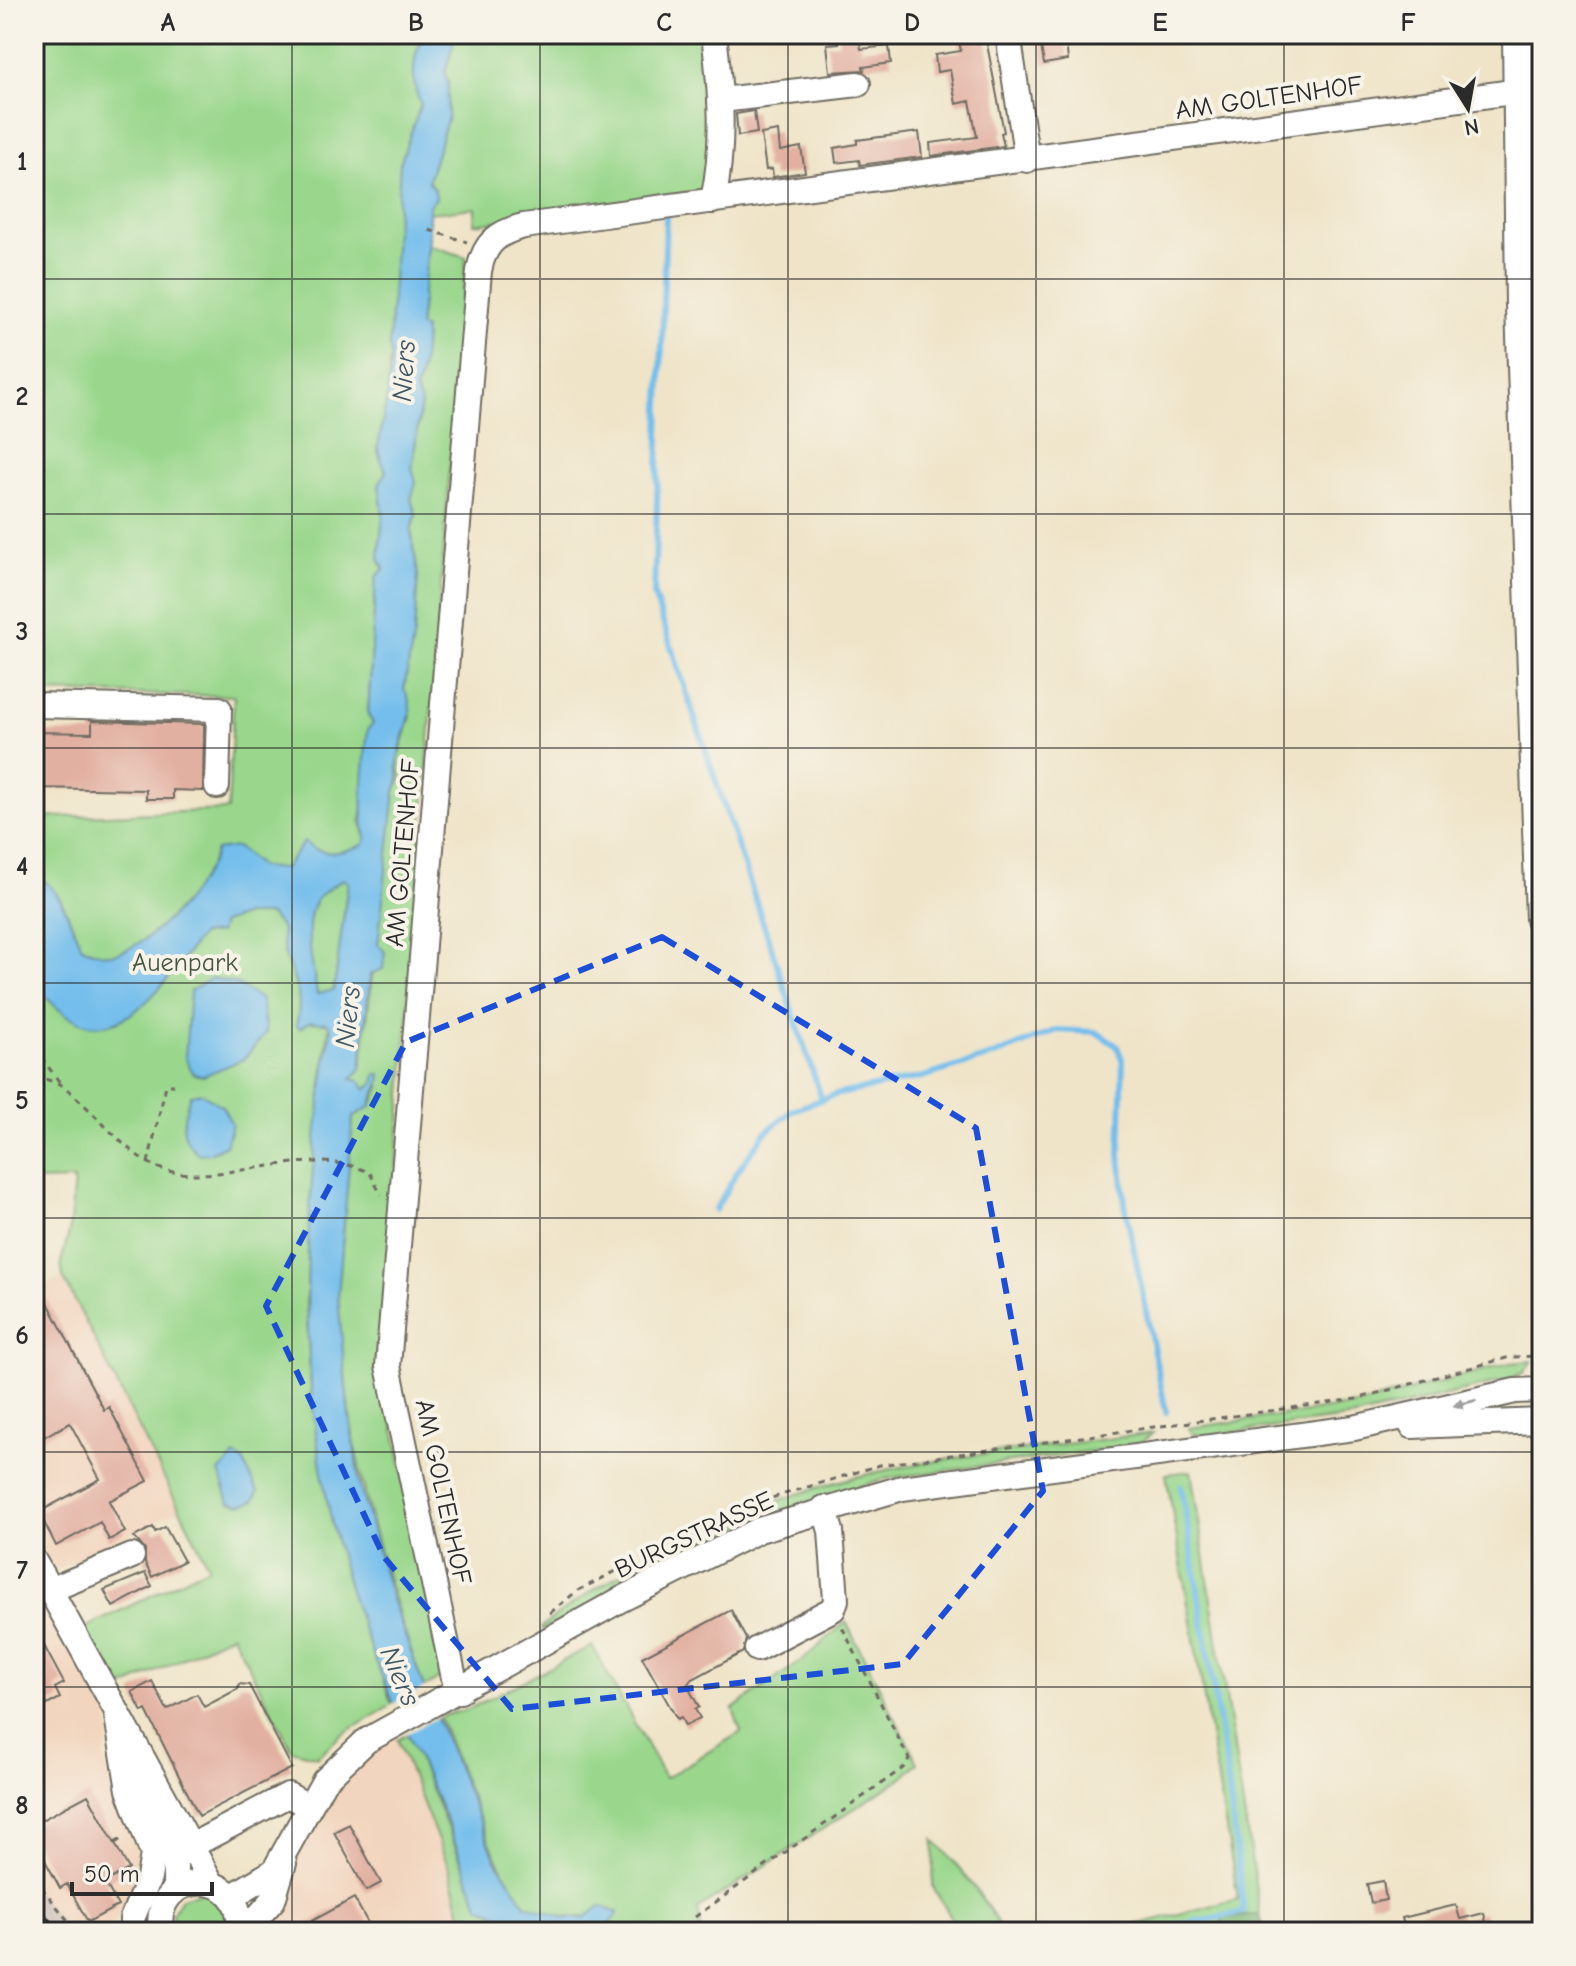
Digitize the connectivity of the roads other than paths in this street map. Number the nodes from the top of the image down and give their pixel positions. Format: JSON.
{"nodes":[{"id":1,"x":714,"y":34,"type":"edge"},
{"id":2,"x":1008,"y":34,"type":"edge"},
{"id":3,"x":1519,"y":34,"type":"edge"},
{"id":4,"x":858,"y":84,"type":"dead end"},
{"id":5,"x":1531,"y":90,"type":"edge"},
{"id":6,"x":722,"y":100,"type":"junction"},
{"id":7,"x":1027,"y":160,"type":"junction"},
{"id":8,"x":713,"y":201,"type":"junction"},
{"id":9,"x":34,"y":705,"type":"edge"},
{"id":10,"x":217,"y":786,"type":"dead end"},
{"id":11,"x":1542,"y":919,"type":"edge"},
{"id":12,"x":1542,"y":1390,"type":"edge"},
{"id":13,"x":1542,"y":1421,"type":"edge"},
{"id":14,"x":1354,"y":1428,"type":"junction"},
{"id":15,"x":824,"y":1508,"type":"junction"},
{"id":16,"x":132,"y":1556,"type":"dead end"},
{"id":17,"x":34,"y":1561,"type":"edge"},
{"id":18,"x":50,"y":1590,"type":"junction"},
{"id":19,"x":757,"y":1649,"type":"dead end"},
{"id":20,"x":452,"y":1695,"type":"junction"},
{"id":21,"x":116,"y":1714,"type":"junction"},
{"id":22,"x":121,"y":1748,"type":"junction"},
{"id":23,"x":308,"y":1806,"type":"junction"},
{"id":24,"x":193,"y":1845,"type":"junction"},
{"id":25,"x":288,"y":1849,"type":"junction"},
{"id":26,"x":222,"y":1890,"type":"junction"},
{"id":27,"x":175,"y":1891,"type":"junction"},
{"id":28,"x":132,"y":1932,"type":"edge"},
{"id":29,"x":161,"y":1932,"type":"edge"},
{"id":30,"x":241,"y":1932,"type":"edge"}],
"edges":[{"from":1,"to":6,"type":"street"},
{"from":2,"to":7,"type":"street"},
{"from":3,"to":5,"type":"main road"},
{"from":4,"to":6,"type":"street"},
{"from":5,"to":7,"type":"street","name":"AM GOLTENHOF"},
{"from":5,"to":11,"type":"main road"},
{"from":6,"to":8,"type":"street"},
{"from":7,"to":8,"type":"street","name":"AM GOLTENHOF"},
{"from":8,"to":20,"type":"street","name":"AM GOLTENHOF"},
{"from":9,"to":10,"type":"street"},
{"from":12,"to":14,"type":"street","name":"BURGSTRASSE","one_way":true},
{"from":13,"to":14,"type":"street","name":"BURGSTRASSE"},
{"from":14,"to":15,"type":"street","name":"BURGSTRASSE"},
{"from":15,"to":19,"type":"street"},
{"from":15,"to":20,"type":"street","name":"BURGSTRASSE"},
{"from":16,"to":18,"type":"street"},
{"from":17,"to":18,"type":"street"},
{"from":18,"to":21,"type":"street"},
{"from":20,"to":23,"type":"street","name":"BURGSTRASSE"},
{"from":21,"to":22,"type":"street"},
{"from":21,"to":24,"type":"street"},
{"from":22,"to":27,"type":"street"},
{"from":22,"to":28,"type":"street"},
{"from":23,"to":24,"type":"street"},
{"from":23,"to":25,"type":"street","name":"BURGSTRASSE"},
{"from":24,"to":26,"type":"street"},
{"from":25,"to":26,"type":"street","name":"BURGSTRASSE"},
{"from":25,"to":30,"type":"street","name":"BURGSTRASSE"},
{"from":26,"to":27,"type":"street","name":"BURGSTRASSE"},
{"from":26,"to":30,"type":"street","name":"BURGSTRASSE"},
{"from":27,"to":29,"type":"street"}]}
